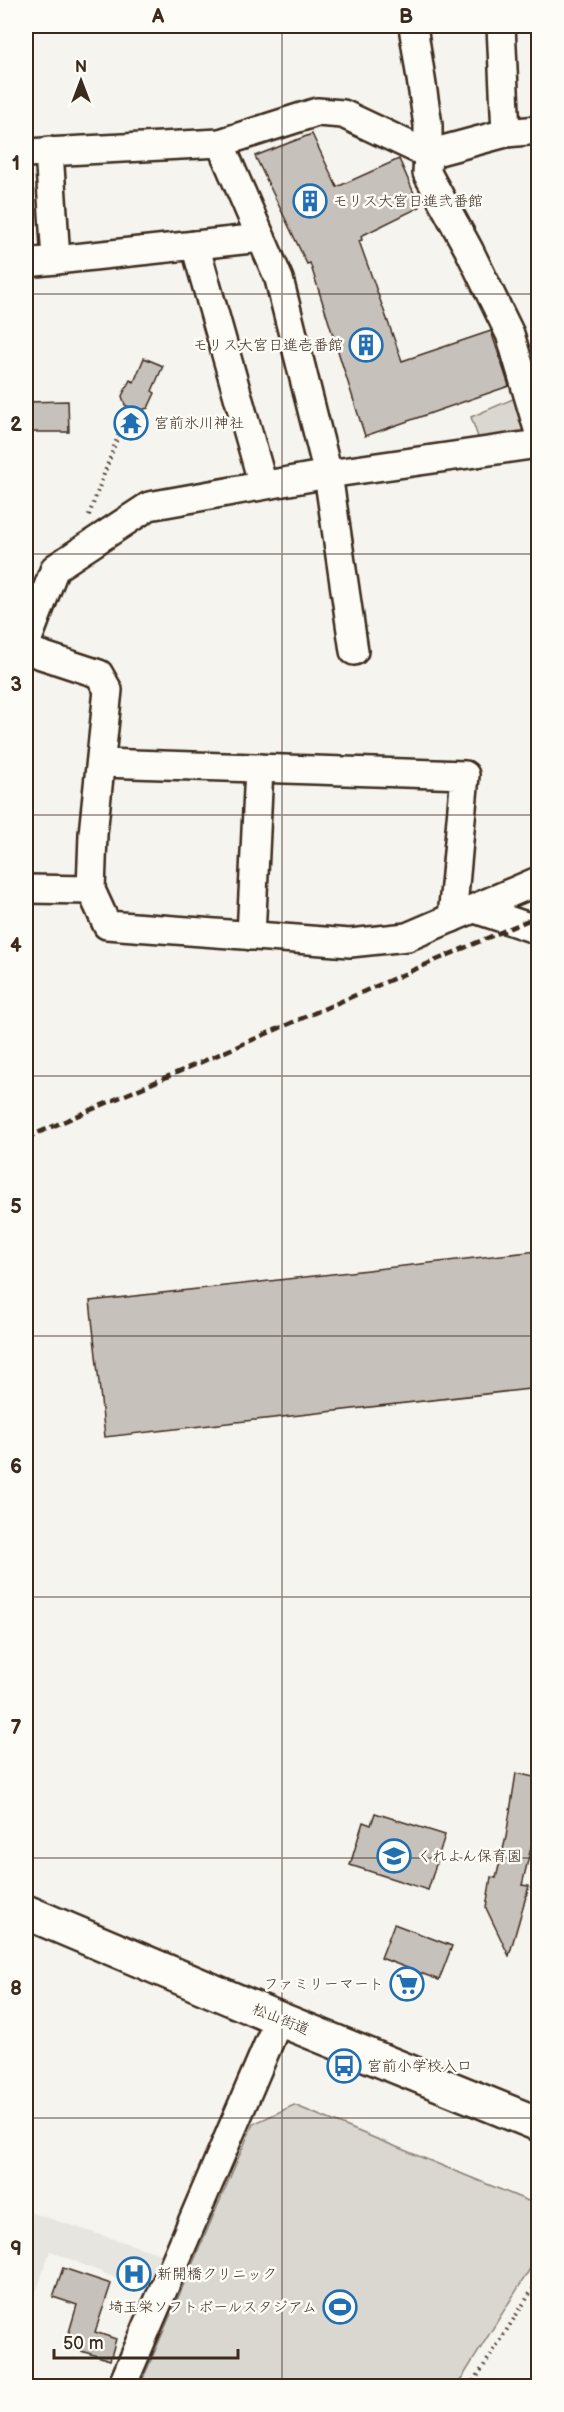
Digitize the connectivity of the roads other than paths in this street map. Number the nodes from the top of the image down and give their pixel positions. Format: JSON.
{"nodes":[{"id":1,"x":413,"y":26,"type":"edge"},
{"id":2,"x":501,"y":26,"type":"edge"},
{"id":3,"x":538,"y":130,"type":"edge"},
{"id":4,"x":506,"y":133,"type":"junction"},
{"id":5,"x":220,"y":143,"type":"junction"},
{"id":6,"x":37,"y":152,"type":"edge"},
{"id":7,"x":428,"y":154,"type":"junction"},
{"id":8,"x":261,"y":238,"type":"junction"},
{"id":9,"x":195,"y":245,"type":"junction"},
{"id":10,"x":56,"y":260,"type":"junction"},
{"id":11,"x":26,"y":263,"type":"edge"},
{"id":12,"x":538,"y":429,"type":"edge"},
{"id":13,"x":538,"y":444,"type":"edge"},
{"id":14,"x":328,"y":474,"type":"junction"},
{"id":15,"x":263,"y":485,"type":"junction"},
{"id":16,"x":26,"y":644,"type":"edge"},
{"id":17,"x":26,"y":650,"type":"edge"},
{"id":18,"x":354,"y":651,"type":"dead end"},
{"id":19,"x":101,"y":763,"type":"junction"},
{"id":20,"x":259,"y":768,"type":"junction"},
{"id":21,"x":538,"y":880,"type":"edge"},
{"id":22,"x":26,"y":889,"type":"edge"},
{"id":23,"x":91,"y":890,"type":"junction"},
{"id":24,"x":463,"y":914,"type":"junction"},
{"id":25,"x":538,"y":930,"type":"edge"},
{"id":26,"x":251,"y":936,"type":"junction"},
{"id":27,"x":26,"y":1912,"type":"edge"},
{"id":28,"x":279,"y":2019,"type":"junction"},
{"id":29,"x":538,"y":2124,"type":"edge"},
{"id":30,"x":123,"y":2386,"type":"edge"}],
"edges":[{"from":1,"to":7,"type":"street"},
{"from":2,"to":4,"type":"street"},
{"from":3,"to":4,"type":"street"},
{"from":4,"to":7,"type":"street"},
{"from":5,"to":6,"type":"street"},
{"from":5,"to":7,"type":"street"},
{"from":5,"to":8,"type":"street"},
{"from":6,"to":10,"type":"street"},
{"from":7,"to":12,"type":"street"},
{"from":8,"to":9,"type":"street"},
{"from":8,"to":14,"type":"street"},
{"from":9,"to":10,"type":"street"},
{"from":9,"to":15,"type":"street"},
{"from":10,"to":11,"type":"street"},
{"from":13,"to":14,"type":"street"},
{"from":14,"to":15,"type":"street"},
{"from":14,"to":18,"type":"street"},
{"from":15,"to":16,"type":"street"},
{"from":17,"to":19,"type":"street"},
{"from":19,"to":20,"type":"street"},
{"from":19,"to":23,"type":"street"},
{"from":20,"to":24,"type":"street"},
{"from":20,"to":26,"type":"street"},
{"from":21,"to":24,"type":"street"},
{"from":22,"to":23,"type":"street"},
{"from":23,"to":26,"type":"street"},
{"from":24,"to":25,"type":"street"},
{"from":24,"to":26,"type":"street"},
{"from":27,"to":28,"type":"main road","name":"松山街道"},
{"from":28,"to":29,"type":"main road","name":"松山街道"},
{"from":28,"to":30,"type":"street"}]}
